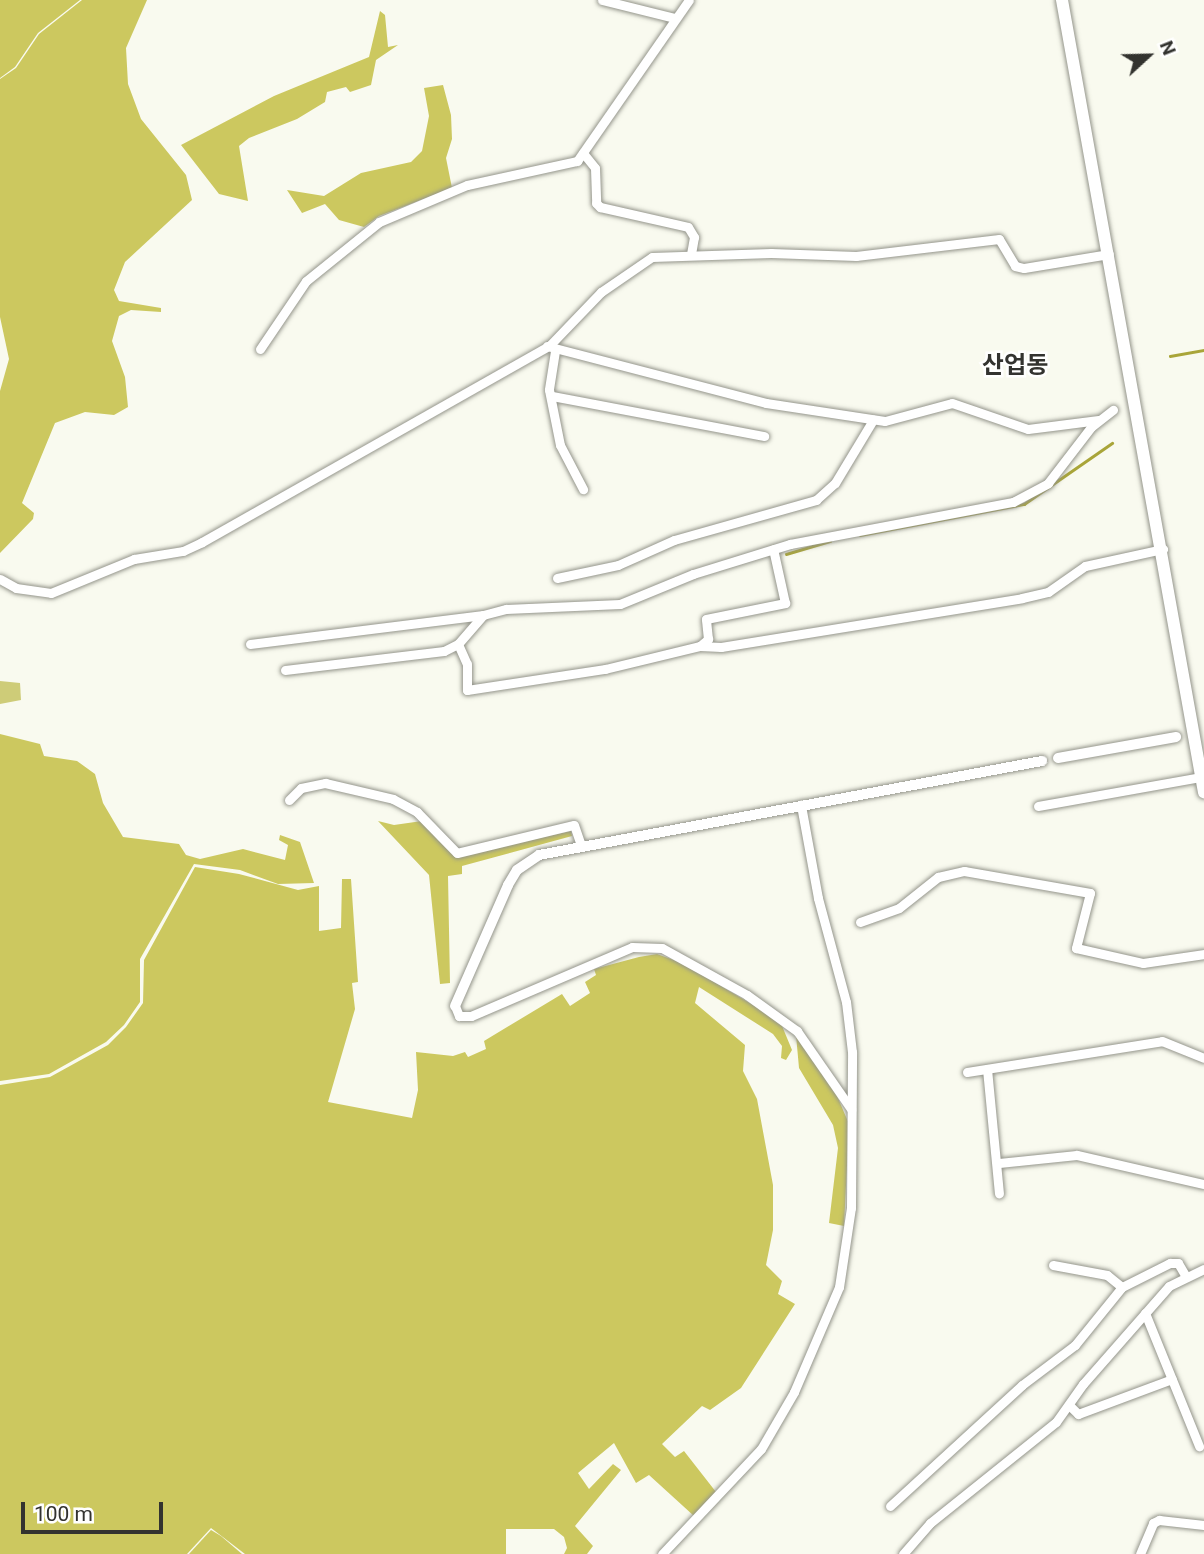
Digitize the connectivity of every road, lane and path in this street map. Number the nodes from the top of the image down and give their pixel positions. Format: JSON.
{"nodes":[{"id":1,"x":603,"y":0,"type":"edge"},
{"id":2,"x":689,"y":0,"type":"edge"},
{"id":3,"x":1062,"y":0,"type":"edge"},
{"id":4,"x":676,"y":18,"type":"junction"},
{"id":5,"x":583,"y":153,"type":"junction"},
{"id":6,"x":691,"y":254,"type":"junction"},
{"id":7,"x":1110,"y":254,"type":"junction"},
{"id":8,"x":551,"y":348,"type":"junction"},
{"id":9,"x":260,"y":349,"type":"dead end"},
{"id":10,"x":552,"y":396,"type":"junction"},
{"id":11,"x":1113,"y":410,"type":"dead end"},
{"id":12,"x":873,"y":419,"type":"junction"},
{"id":13,"x":1100,"y":420,"type":"junction"},
{"id":14,"x":764,"y":436,"type":"dead end"},
{"id":15,"x":583,"y":489,"type":"dead end"},
{"id":16,"x":773,"y":549,"type":"junction"},
{"id":17,"x":1163,"y":549,"type":"junction"},
{"id":18,"x":557,"y":578,"type":"dead end"},
{"id":19,"x":0,"y":579,"type":"edge"},
{"id":20,"x":483,"y":615,"type":"junction"},
{"id":21,"x":250,"y":644,"type":"dead end"},
{"id":22,"x":458,"y":644,"type":"junction"},
{"id":23,"x":699,"y":646,"type":"junction"},
{"id":24,"x":285,"y":670,"type":"dead end"},
{"id":25,"x":1176,"y":737,"type":"dead end"},
{"id":26,"x":1058,"y":758,"type":"dead end"},
{"id":27,"x":1042,"y":761,"type":"dead end"},
{"id":28,"x":1201,"y":777,"type":"junction"},
{"id":29,"x":1204,"y":792,"type":"edge"},
{"id":30,"x":289,"y":800,"type":"dead end"},
{"id":31,"x":801,"y":804,"type":"junction"},
{"id":32,"x":1038,"y":806,"type":"dead end"},
{"id":33,"x":581,"y":845,"type":"junction"},
{"id":34,"x":860,"y":922,"type":"dead end"},
{"id":35,"x":1204,"y":954,"type":"edge"},
{"id":36,"x":455,"y":1006,"type":"joint"},
{"id":37,"x":1204,"y":1058,"type":"edge"},
{"id":38,"x":988,"y":1069,"type":"junction"},
{"id":39,"x":967,"y":1072,"type":"dead end"},
{"id":40,"x":852,"y":1110,"type":"junction"},
{"id":41,"x":999,"y":1163,"type":"junction"},
{"id":42,"x":1204,"y":1184,"type":"edge"},
{"id":43,"x":999,"y":1193,"type":"dead end"},
{"id":44,"x":1053,"y":1265,"type":"dead end"},
{"id":45,"x":1204,"y":1269,"type":"edge"},
{"id":46,"x":1185,"y":1275,"type":"junction"},
{"id":47,"x":1122,"y":1287,"type":"junction"},
{"id":48,"x":1145,"y":1313,"type":"junction"},
{"id":49,"x":1172,"y":1379,"type":"junction"},
{"id":50,"x":1069,"y":1405,"type":"junction"},
{"id":51,"x":1199,"y":1446,"type":"dead end"},
{"id":52,"x":890,"y":1506,"type":"dead end"},
{"id":53,"x":1204,"y":1525,"type":"edge"},
{"id":54,"x":662,"y":1554,"type":"edge"},
{"id":55,"x":903,"y":1554,"type":"edge"},
{"id":56,"x":1140,"y":1554,"type":"edge"}],
"edges":[{"from":1,"to":4,"type":"street"},
{"from":2,"to":4,"type":"street"},
{"from":3,"to":7,"type":"main road"},
{"from":4,"to":5,"type":"street"},
{"from":5,"to":6,"type":"street"},
{"from":5,"to":9,"type":"street"},
{"from":6,"to":7,"type":"street"},
{"from":6,"to":8,"type":"street"},
{"from":7,"to":17,"type":"main road"},
{"from":8,"to":10,"type":"street"},
{"from":8,"to":12,"type":"street"},
{"from":8,"to":19,"type":"street"},
{"from":10,"to":14,"type":"street"},
{"from":10,"to":15,"type":"street"},
{"from":11,"to":13,"type":"street"},
{"from":12,"to":13,"type":"street"},
{"from":12,"to":18,"type":"street"},
{"from":13,"to":16,"type":"street"},
{"from":16,"to":20,"type":"street"},
{"from":16,"to":23,"type":"street"},
{"from":17,"to":23,"type":"street"},
{"from":17,"to":28,"type":"main road"},
{"from":20,"to":21,"type":"street"},
{"from":20,"to":22,"type":"street"},
{"from":22,"to":23,"type":"street"},
{"from":22,"to":24,"type":"street"},
{"from":25,"to":26,"type":"street"},
{"from":27,"to":31,"type":"street"},
{"from":28,"to":29,"type":"main road"},
{"from":28,"to":32,"type":"street"},
{"from":30,"to":33,"type":"street"},
{"from":31,"to":33,"type":"street"},
{"from":31,"to":40,"type":"street"},
{"from":33,"to":36,"type":"street"},
{"from":34,"to":35,"type":"street"},
{"from":36,"to":40,"type":"street"},
{"from":37,"to":38,"type":"street"},
{"from":38,"to":39,"type":"street"},
{"from":38,"to":41,"type":"street"},
{"from":40,"to":54,"type":"street"},
{"from":41,"to":42,"type":"street"},
{"from":41,"to":43,"type":"street"},
{"from":44,"to":47,"type":"street"},
{"from":45,"to":46,"type":"street"},
{"from":46,"to":47,"type":"street"},
{"from":46,"to":48,"type":"street"},
{"from":47,"to":52,"type":"street"},
{"from":48,"to":49,"type":"street"},
{"from":48,"to":50,"type":"street"},
{"from":49,"to":50,"type":"street"},
{"from":49,"to":51,"type":"street"},
{"from":50,"to":55,"type":"street"},
{"from":53,"to":56,"type":"street"}]}
